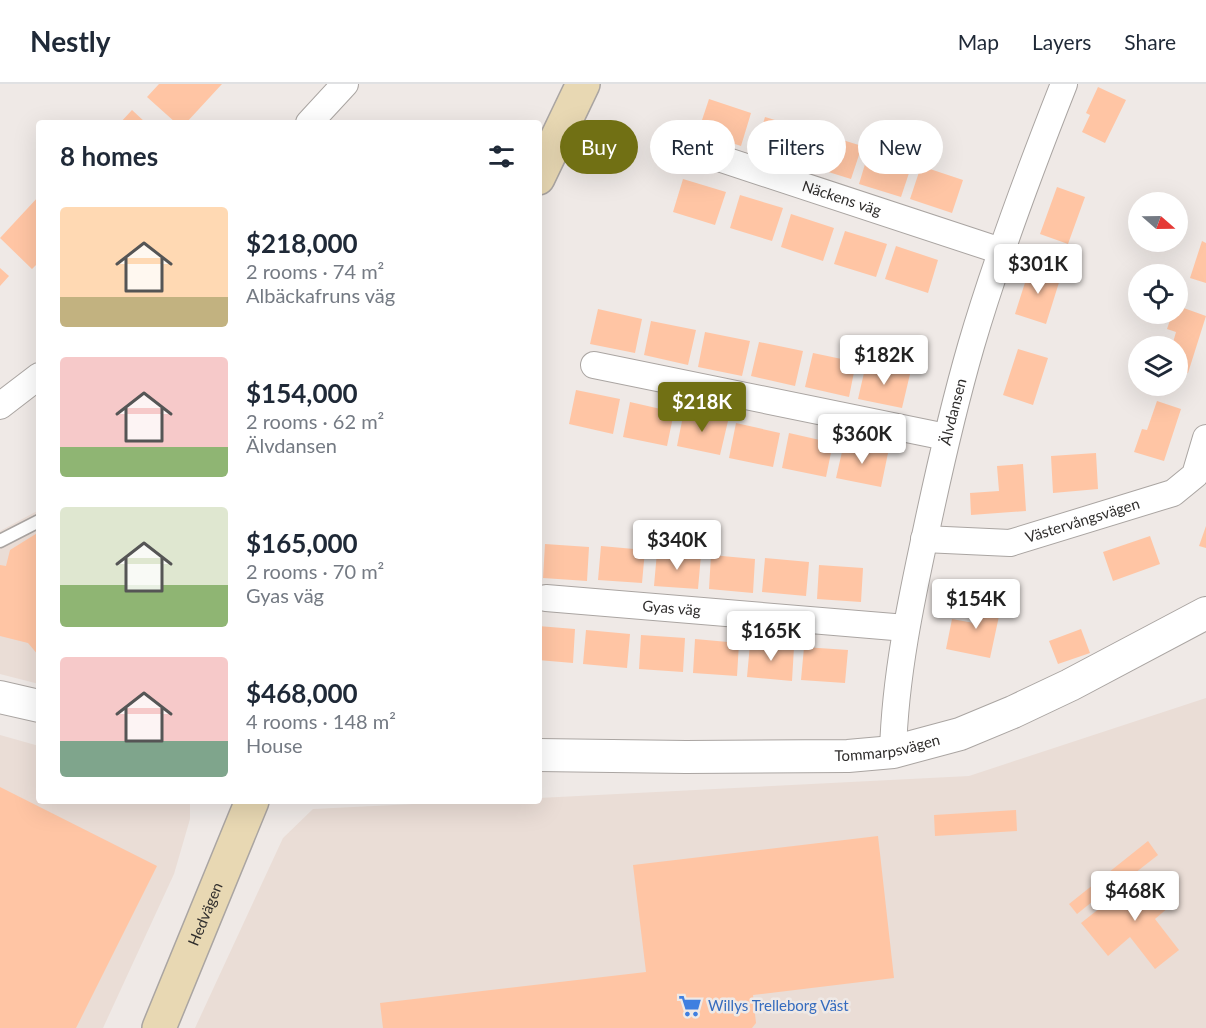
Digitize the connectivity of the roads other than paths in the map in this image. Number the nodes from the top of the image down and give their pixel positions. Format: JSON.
{"nodes":[{"id":1,"x":345,"y":84,"type":"edge"},
{"id":2,"x":583,"y":84,"type":"edge"},
{"id":3,"x":1064,"y":84,"type":"edge"},
{"id":4,"x":312,"y":120,"type":"edge"},
{"id":5,"x":735,"y":163,"type":"edge"},
{"id":6,"x":542,"y":170,"type":"edge"},
{"id":7,"x":1001,"y":251,"type":"junction"},
{"id":8,"x":594,"y":365,"type":"dead end"},
{"id":9,"x":36,"y":378,"type":"edge"},
{"id":10,"x":0,"y":406,"type":"edge"},
{"id":11,"x":946,"y":437,"type":"junction"},
{"id":12,"x":1206,"y":438,"type":"edge"},
{"id":13,"x":36,"y":523,"type":"edge"},
{"id":14,"x":924,"y":539,"type":"junction"},
{"id":15,"x":0,"y":541,"type":"edge"},
{"id":16,"x":546,"y":598,"type":"dead end"},
{"id":17,"x":1206,"y":613,"type":"edge"},
{"id":18,"x":906,"y":628,"type":"junction"},
{"id":19,"x":0,"y":698,"type":"edge"},
{"id":20,"x":36,"y":705,"type":"edge"},
{"id":21,"x":893,"y":752,"type":"junction"},
{"id":22,"x":542,"y":754,"type":"edge"},
{"id":23,"x":251,"y":804,"type":"edge"},
{"id":24,"x":159,"y":1028,"type":"edge"}],
"edges":[{"from":1,"to":4,"type":"street"},
{"from":2,"to":6,"type":"main road"},
{"from":3,"to":7,"type":"street","name":"Älvdansen"},
{"from":5,"to":7,"type":"street","name":"Näckens väg"},
{"from":7,"to":11,"type":"street","name":"Älvdansen"},
{"from":8,"to":11,"type":"street"},
{"from":9,"to":10,"type":"street"},
{"from":11,"to":14,"type":"street","name":"Älvdansen"},
{"from":12,"to":14,"type":"street","name":"Västervångsvägen"},
{"from":13,"to":15,"type":"lane"},
{"from":14,"to":18,"type":"street","name":"Älvdansen"},
{"from":16,"to":18,"type":"street","name":"Gyas väg"},
{"from":17,"to":21,"type":"street","name":"Tommarpsvägen"},
{"from":18,"to":21,"type":"street","name":"Älvdansen"},
{"from":19,"to":20,"type":"street"},
{"from":21,"to":22,"type":"street","name":"Tommarpsvägen"},
{"from":23,"to":24,"type":"main road","name":"Hedvägen"}]}
